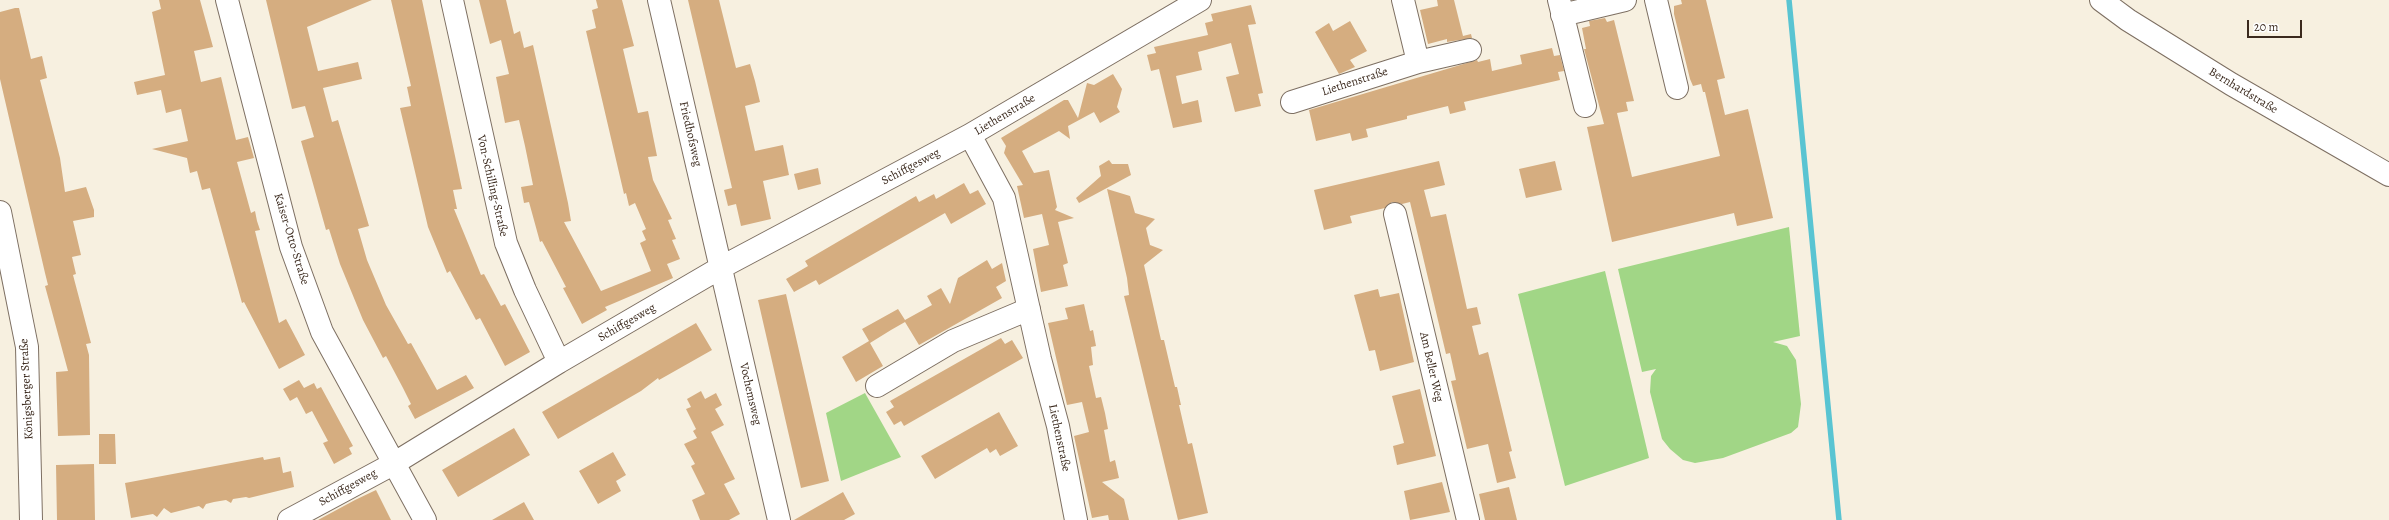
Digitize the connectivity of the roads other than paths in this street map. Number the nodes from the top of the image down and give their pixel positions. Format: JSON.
{"nodes":[{"id":1,"x":227,"y":0,"type":"edge"},
{"id":2,"x":452,"y":0,"type":"edge"},
{"id":3,"x":659,"y":0,"type":"edge"},
{"id":4,"x":1200,"y":0,"type":"edge"},
{"id":5,"x":1403,"y":0,"type":"edge"},
{"id":6,"x":1625,"y":0,"type":"edge"},
{"id":7,"x":1656,"y":0,"type":"edge"},
{"id":8,"x":2100,"y":0,"type":"edge"},
{"id":9,"x":1561,"y":7,"type":"edge"},
{"id":10,"x":1470,"y":50,"type":"dead end"},
{"id":11,"x":1418,"y":62,"type":"junction"},
{"id":12,"x":1677,"y":88,"type":"dead end"},
{"id":13,"x":1292,"y":102,"type":"dead end"},
{"id":14,"x":1585,"y":106,"type":"dead end"},
{"id":15,"x":970,"y":135,"type":"junction"},
{"id":16,"x":2389,"y":176,"type":"edge"},
{"id":17,"x":0,"y":212,"type":"edge"},
{"id":18,"x":1395,"y":214,"type":"dead end"},
{"id":19,"x":720,"y":268,"type":"junction"},
{"id":20,"x":1029,"y":309,"type":"junction"},
{"id":21,"x":559,"y":362,"type":"junction"},
{"id":22,"x":877,"y":386,"type":"dead end"},
{"id":23,"x":393,"y":464,"type":"junction"},
{"id":24,"x":296,"y":516,"type":"edge"},
{"id":25,"x":31,"y":520,"type":"edge"},
{"id":26,"x":425,"y":520,"type":"edge"},
{"id":27,"x":779,"y":520,"type":"edge"},
{"id":28,"x":1076,"y":520,"type":"edge"},
{"id":29,"x":1468,"y":520,"type":"edge"}],
"edges":[{"from":1,"to":23,"type":"street","name":"Kaiser-Otto-Straße"},
{"from":2,"to":21,"type":"street","name":"Von-Schilling-Straße"},
{"from":3,"to":19,"type":"street","name":"Friedhofsweg"},
{"from":4,"to":15,"type":"street","name":"Liethenstraße"},
{"from":5,"to":11,"type":"street"},
{"from":6,"to":9,"type":"street"},
{"from":7,"to":12,"type":"street"},
{"from":8,"to":16,"type":"street","name":"Bernhardstraße"},
{"from":9,"to":14,"type":"street"},
{"from":10,"to":11,"type":"street","name":"Liethenstraße"},
{"from":11,"to":13,"type":"street","name":"Liethenstraße"},
{"from":15,"to":19,"type":"street","name":"Schiffgesweg"},
{"from":15,"to":20,"type":"street","name":"Liethenstraße"},
{"from":17,"to":25,"type":"street","name":"Königsberger Straße"},
{"from":18,"to":29,"type":"street","name":"Am Beller Weg"},
{"from":19,"to":21,"type":"street","name":"Schiffgesweg"},
{"from":19,"to":27,"type":"street","name":"Vochemsweg"},
{"from":20,"to":22,"type":"street"},
{"from":20,"to":28,"type":"street","name":"Liethenstraße"},
{"from":21,"to":23,"type":"street","name":"Schiffgesweg"},
{"from":23,"to":24,"type":"street","name":"Schiffgesweg"},
{"from":23,"to":26,"type":"street","name":"Kaiser-Otto-Straße"}]}
